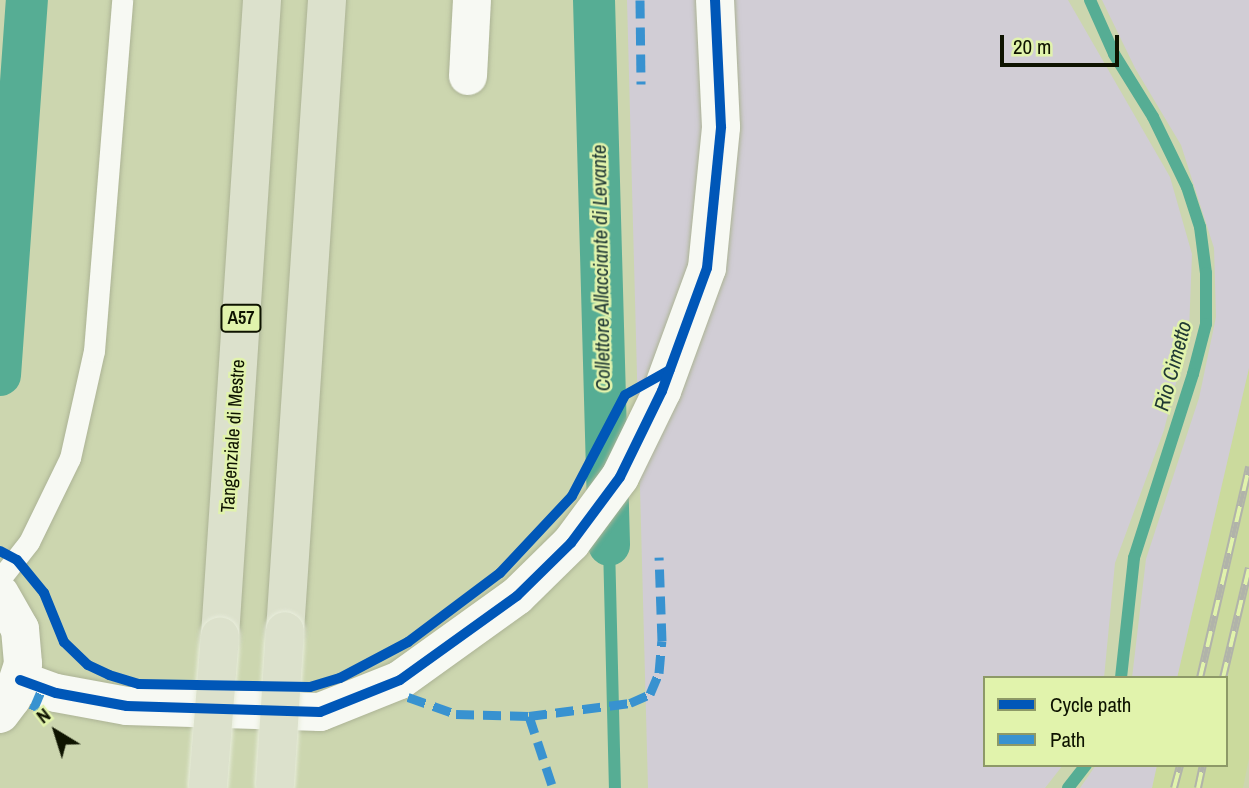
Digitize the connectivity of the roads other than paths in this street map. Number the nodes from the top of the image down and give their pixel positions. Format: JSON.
{"nodes":[{"id":1,"x":122,"y":0,"type":"edge"},
{"id":2,"x":262,"y":0,"type":"edge"},
{"id":3,"x":327,"y":0,"type":"edge"},
{"id":4,"x":472,"y":0,"type":"edge"},
{"id":5,"x":715,"y":0,"type":"edge"},
{"id":6,"x":468,"y":76,"type":"dead end"},
{"id":7,"x":0,"y":579,"type":"edge"},
{"id":8,"x":0,"y":594,"type":"edge"},
{"id":9,"x":20,"y":680,"type":"junction"},
{"id":10,"x":0,"y":714,"type":"edge"},
{"id":11,"x":275,"y":786,"type":"edge"},
{"id":12,"x":208,"y":787,"type":"edge"}],
"edges":[{"from":1,"to":7,"type":"lane"},
{"from":2,"to":12,"type":"highway","name":"Tangenziale di Mestre","number":"A57","bridge":true},
{"from":3,"to":11,"type":"highway","bridge":true},
{"from":4,"to":6,"type":"street"},
{"from":5,"to":9,"type":"street"},
{"from":8,"to":9,"type":"street"},
{"from":9,"to":10,"type":"street"}]}
